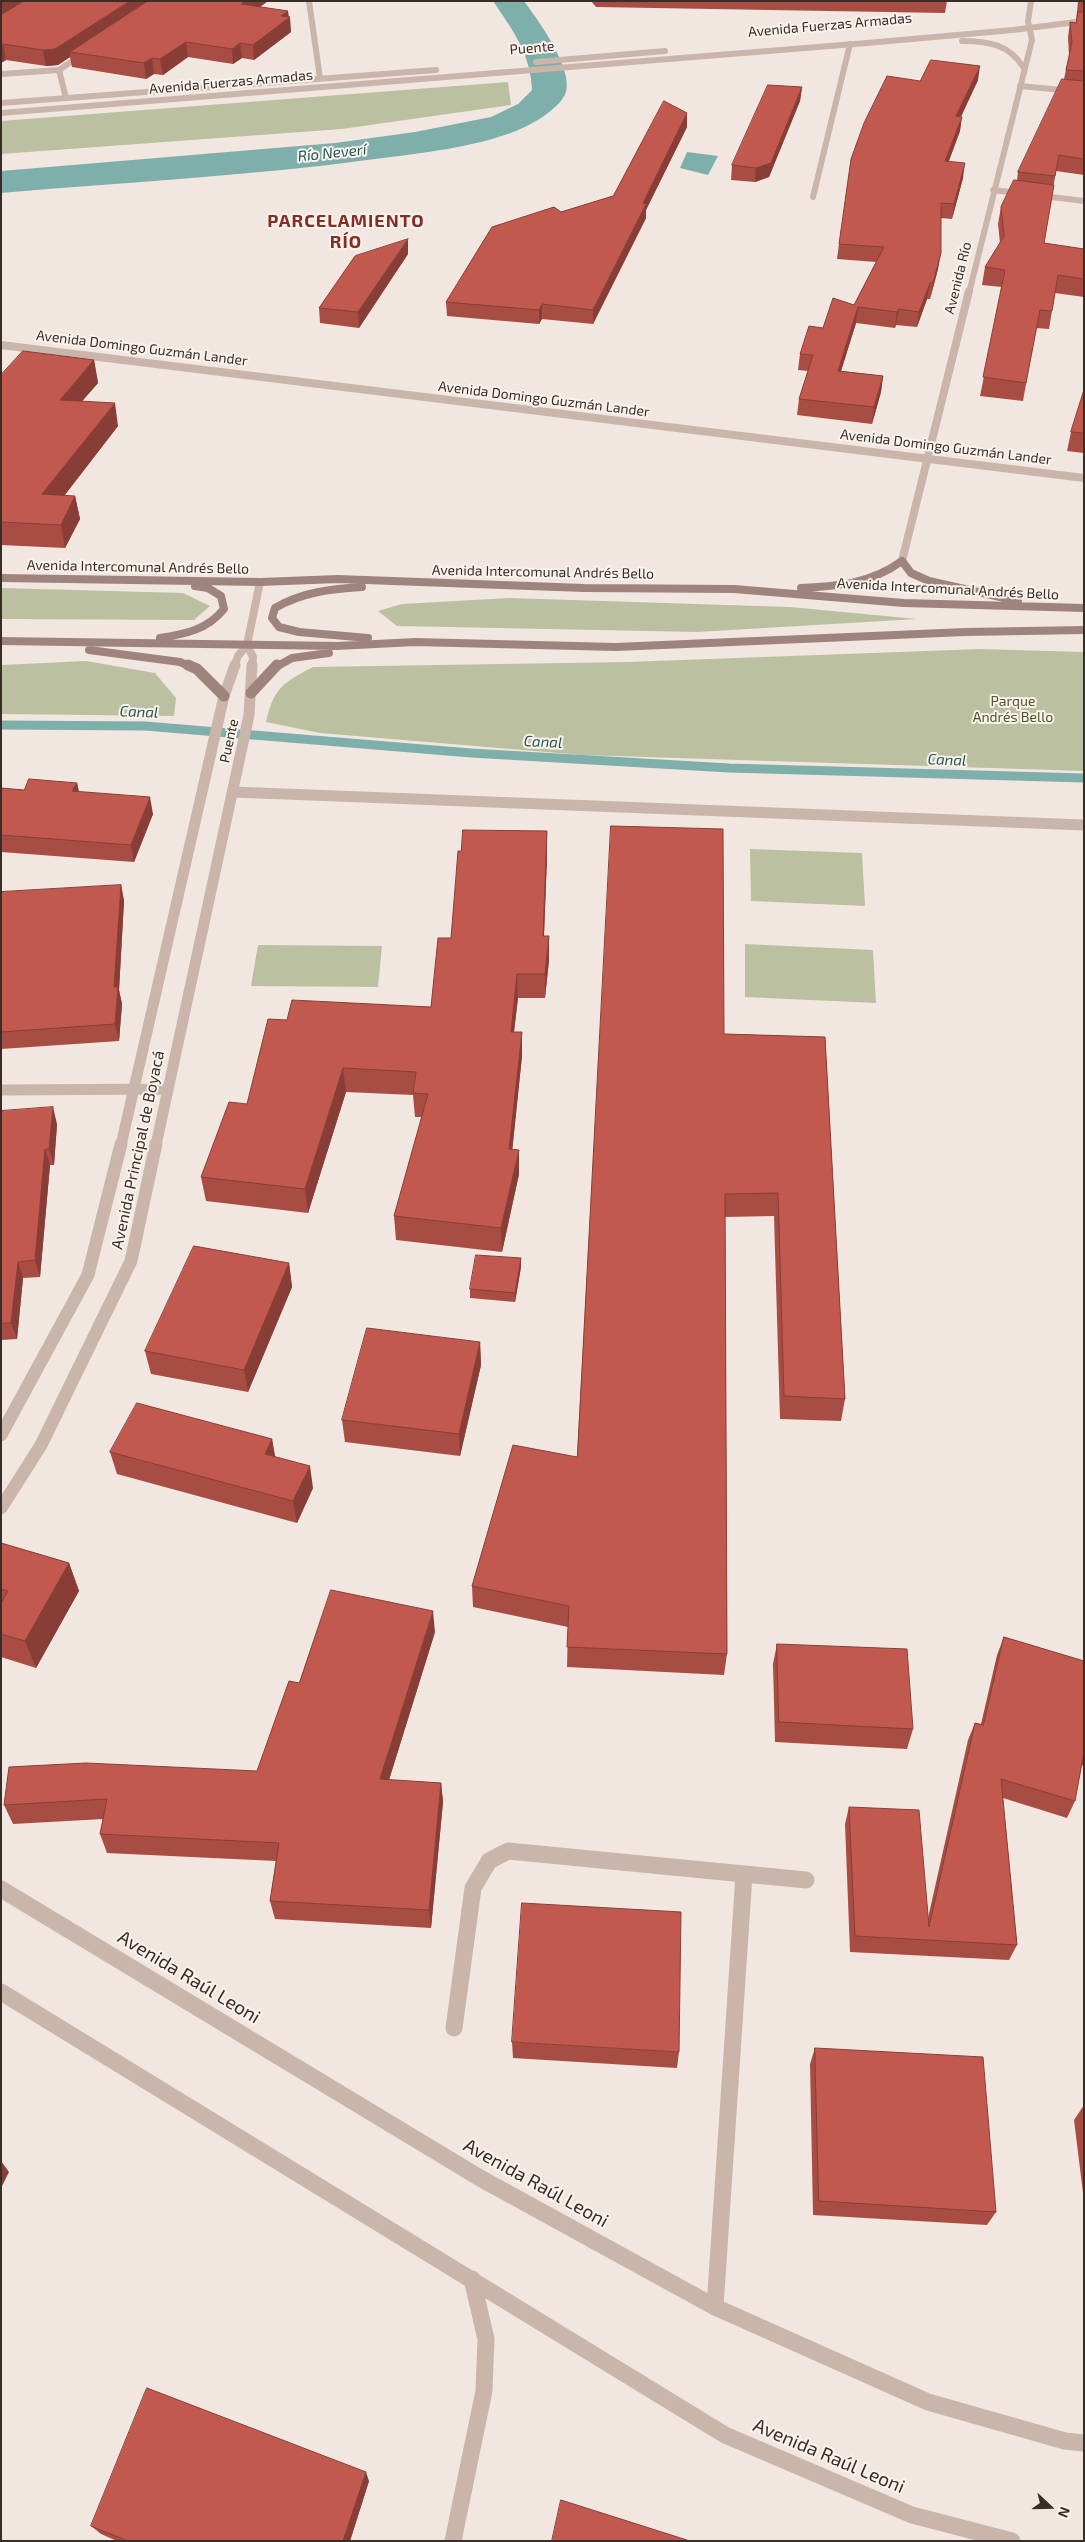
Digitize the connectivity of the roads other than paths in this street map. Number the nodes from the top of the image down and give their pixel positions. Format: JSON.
{"nodes":[{"id":1,"x":309,"y":1,"type":"edge"},
{"id":2,"x":1031,"y":1,"type":"edge"},
{"id":3,"x":1084,"y":21,"type":"edge"},
{"id":4,"x":989,"y":24,"type":"dead end"},
{"id":5,"x":1029,"y":24,"type":"junction"},
{"id":6,"x":867,"y":43,"type":"junction"},
{"id":7,"x":850,"y":44,"type":"junction"},
{"id":8,"x":94,"y":46,"type":"edge"},
{"id":9,"x":670,"y":51,"type":"dead end"},
{"id":10,"x":620,"y":64,"type":"joint"},
{"id":11,"x":1024,"y":68,"type":"junction"},
{"id":12,"x":452,"y":69,"type":"joint"},
{"id":13,"x":59,"y":70,"type":"junction"},
{"id":14,"x":1,"y":74,"type":"edge"},
{"id":15,"x":463,"y":76,"type":"joint"},
{"id":16,"x":320,"y":78,"type":"junction"},
{"id":17,"x":1020,"y":86,"type":"junction"},
{"id":18,"x":1084,"y":92,"type":"edge"},
{"id":19,"x":66,"y":98,"type":"junction"},
{"id":20,"x":1,"y":104,"type":"edge"},
{"id":21,"x":1,"y":113,"type":"edge"},
{"id":22,"x":993,"y":190,"type":"junction"},
{"id":23,"x":813,"y":197,"type":"dead end"},
{"id":24,"x":1084,"y":201,"type":"edge"},
{"id":25,"x":1,"y":345,"type":"edge"},
{"id":26,"x":926,"y":458,"type":"junction"},
{"id":27,"x":1084,"y":478,"type":"edge"},
{"id":28,"x":902,"y":561,"type":"junction"},
{"id":29,"x":1,"y":578,"type":"edge"},
{"id":30,"x":166,"y":580,"type":"junction"},
{"id":31,"x":260,"y":582,"type":"junction"},
{"id":32,"x":433,"y":583,"type":"junction"},
{"id":33,"x":775,"y":592,"type":"junction"},
{"id":34,"x":1062,"y":608,"type":"junction"},
{"id":35,"x":1084,"y":608,"type":"edge"},
{"id":36,"x":1084,"y":630,"type":"edge"},
{"id":37,"x":1,"y":641,"type":"edge"},
{"id":38,"x":68,"y":642,"type":"junction"},
{"id":39,"x":415,"y":642,"type":"junction"},
{"id":40,"x":130,"y":643,"type":"junction"},
{"id":41,"x":246,"y":645,"type":"junction"},
{"id":42,"x":252,"y":693,"type":"junction"},
{"id":43,"x":224,"y":696,"type":"junction"},
{"id":44,"x":208,"y":770,"type":"joint"},
{"id":45,"x":237,"y":772,"type":"joint"},
{"id":46,"x":233,"y":792,"type":"junction"},
{"id":47,"x":1084,"y":824,"type":"edge"},
{"id":48,"x":135,"y":1088,"type":"junction"},
{"id":49,"x":168,"y":1089,"type":"junction"},
{"id":50,"x":1,"y":1090,"type":"edge"},
{"id":51,"x":1,"y":1435,"type":"edge"},
{"id":52,"x":1,"y":1508,"type":"edge"},
{"id":53,"x":744,"y":1875,"type":"junction"},
{"id":54,"x":806,"y":1880,"type":"dead end"},
{"id":55,"x":1,"y":1889,"type":"edge"},
{"id":56,"x":1,"y":1992,"type":"edge"},
{"id":57,"x":454,"y":2028,"type":"dead end"},
{"id":58,"x":472,"y":2279,"type":"junction"},
{"id":59,"x":715,"y":2307,"type":"junction"},
{"id":60,"x":1084,"y":2443,"type":"edge"},
{"id":61,"x":453,"y":2541,"type":"edge"},
{"id":62,"x":1012,"y":2541,"type":"edge"}],
"edges":[{"from":1,"to":16,"type":"street"},
{"from":2,"to":5,"type":"street","name":"Avenida Río"},
{"from":3,"to":5,"type":"street","name":"Avenida Fuerzas Armadas"},
{"from":4,"to":5,"type":"street","name":"Avenida Fuerzas Armadas"},
{"from":5,"to":6,"type":"street","name":"Avenida Fuerzas Armadas"},
{"from":5,"to":11,"type":"street","name":"Avenida Río"},
{"from":6,"to":7,"type":"street","name":"Avenida Fuerzas Armadas"},
{"from":6,"to":11,"type":"street"},
{"from":7,"to":10,"type":"street","name":"Avenida Fuerzas Armadas"},
{"from":7,"to":23,"type":"street"},
{"from":8,"to":13,"type":"street"},
{"from":9,"to":12,"type":"street","name":"Puente"},
{"from":10,"to":15,"type":"street","name":"Puente"},
{"from":11,"to":17,"type":"street","name":"Avenida Río"},
{"from":12,"to":16,"type":"street","name":"Avenida Fuerzas Armadas"},
{"from":13,"to":14,"type":"street"},
{"from":13,"to":19,"type":"street"},
{"from":15,"to":21,"type":"street","name":"Avenida Fuerzas Armadas"},
{"from":16,"to":19,"type":"street","name":"Avenida Fuerzas Armadas"},
{"from":17,"to":18,"type":"street"},
{"from":17,"to":22,"type":"street","name":"Avenida Río"},
{"from":19,"to":20,"type":"street","name":"Avenida Fuerzas Armadas"},
{"from":22,"to":24,"type":"street"},
{"from":22,"to":26,"type":"street","name":"Avenida Río"},
{"from":25,"to":26,"type":"street","name":"Avenida Domingo Guzmán Lander"},
{"from":26,"to":27,"type":"street","name":"Avenida Domingo Guzmán Lander"},
{"from":26,"to":28,"type":"street","name":"Avenida Río"},
{"from":28,"to":33,"type":"main road"},
{"from":28,"to":34,"type":"main road"},
{"from":29,"to":30,"type":"main road","name":"Avenida Intercomunal Andrés Bello"},
{"from":30,"to":31,"type":"main road","name":"Avenida Intercomunal Andrés Bello"},
{"from":30,"to":40,"type":"main road"},
{"from":31,"to":32,"type":"main road","name":"Avenida Intercomunal Andrés Bello"},
{"from":31,"to":41,"type":"street"},
{"from":32,"to":33,"type":"main road","name":"Avenida Intercomunal Andrés Bello"},
{"from":32,"to":39,"type":"main road"},
{"from":33,"to":34,"type":"main road","name":"Avenida Intercomunal Andrés Bello"},
{"from":34,"to":35,"type":"main road","name":"Avenida Intercomunal Andrés Bello"},
{"from":36,"to":39,"type":"main road"},
{"from":37,"to":38,"type":"main road"},
{"from":38,"to":40,"type":"main road"},
{"from":38,"to":43,"type":"main road"},
{"from":39,"to":41,"type":"main road"},
{"from":39,"to":42,"type":"main road"},
{"from":40,"to":41,"type":"main road"},
{"from":41,"to":42,"type":"street"},
{"from":41,"to":43,"type":"street","name":"Puente"},
{"from":42,"to":45,"type":"street","name":"Puente"},
{"from":43,"to":44,"type":"street","name":"Puente"},
{"from":44,"to":48,"type":"street","name":"Avenida Principal de Boyacá"},
{"from":45,"to":46,"type":"street","name":"Avenida Principal de Boyacá"},
{"from":46,"to":47,"type":"street"},
{"from":46,"to":49,"type":"street","name":"Avenida Principal de Boyacá"},
{"from":48,"to":49,"type":"street"},
{"from":48,"to":50,"type":"street"},
{"from":48,"to":51,"type":"street","name":"Avenida Principal de Boyacá"},
{"from":49,"to":52,"type":"street","name":"Avenida Principal de Boyacá"},
{"from":53,"to":54,"type":"street"},
{"from":53,"to":57,"type":"street"},
{"from":53,"to":59,"type":"street"},
{"from":55,"to":59,"type":"street","name":"Avenida Raúl Leoni"},
{"from":56,"to":58,"type":"street","name":"Avenida Raúl Leoni"},
{"from":58,"to":61,"type":"street"},
{"from":58,"to":62,"type":"street","name":"Avenida Raúl Leoni"},
{"from":59,"to":60,"type":"street","name":"Avenida Raúl Leoni"}]}
